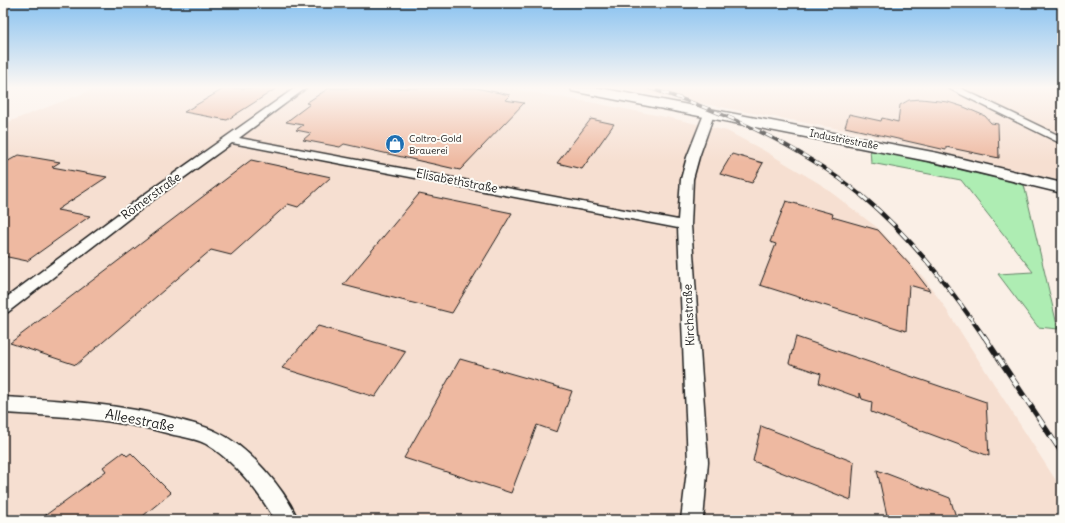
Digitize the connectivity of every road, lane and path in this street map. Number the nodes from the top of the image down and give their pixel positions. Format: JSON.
{"nodes":[{"id":1,"x":268,"y":112,"type":"edge"},
{"id":2,"x":701,"y":112,"type":"edge"},
{"id":3,"x":1003,"y":112,"type":"edge"},
{"id":4,"x":709,"y":114,"type":"junction"},
{"id":5,"x":230,"y":139,"type":"junction"},
{"id":6,"x":1062,"y":141,"type":"edge"},
{"id":7,"x":1062,"y":188,"type":"edge"},
{"id":8,"x":684,"y":225,"type":"junction"},
{"id":9,"x":3,"y":308,"type":"edge"},
{"id":10,"x":3,"y":405,"type":"edge"},
{"id":11,"x":287,"y":520,"type":"edge"},
{"id":12,"x":692,"y":520,"type":"edge"}],
"edges":[{"from":1,"to":5,"type":"street","name":"Römerstraße"},
{"from":2,"to":4,"type":"main road","name":"Industriestraße"},
{"from":3,"to":6,"type":"street"},
{"from":4,"to":7,"type":"main road","name":"Industriestraße"},
{"from":4,"to":8,"type":"street","name":"Kirchstraße"},
{"from":5,"to":8,"type":"street","name":"Elisabethstraße"},
{"from":5,"to":9,"type":"street","name":"Römerstraße"},
{"from":8,"to":12,"type":"street","name":"Kirchstraße"},
{"from":10,"to":11,"type":"street","name":"Alleestraße"}]}
